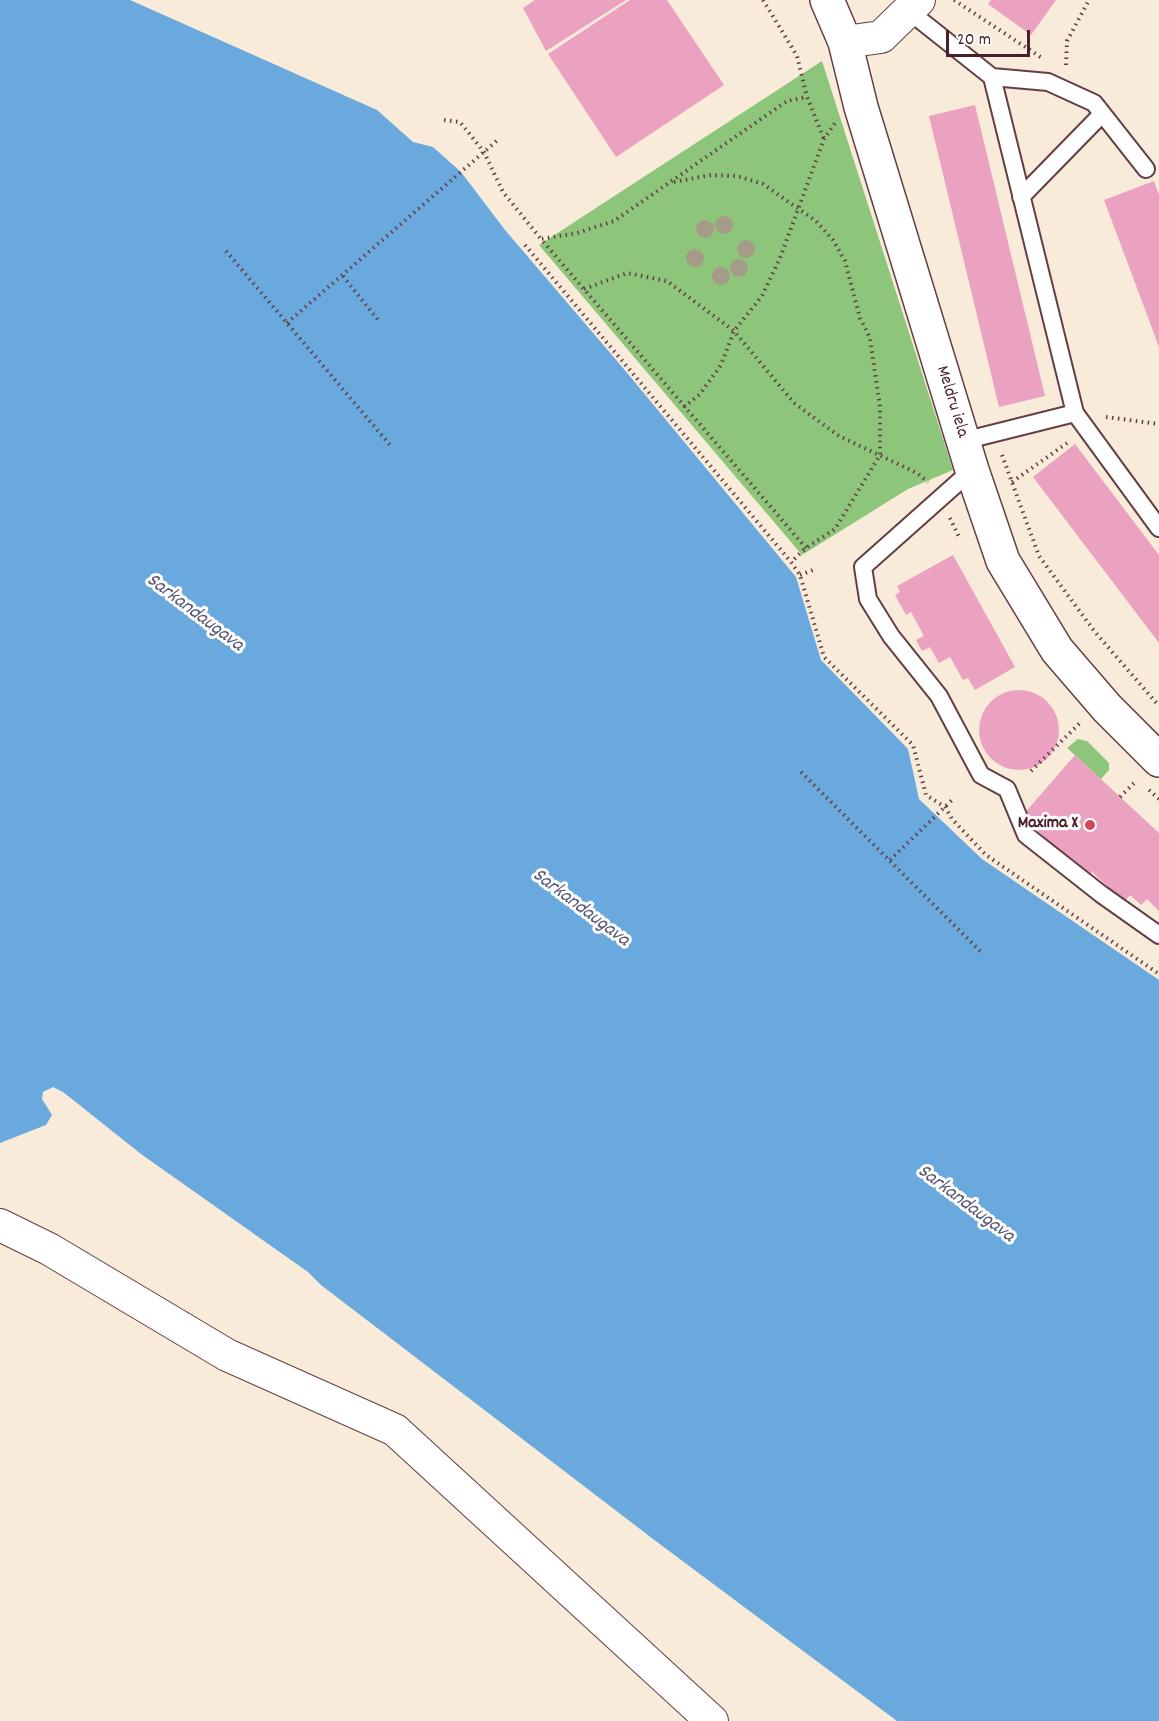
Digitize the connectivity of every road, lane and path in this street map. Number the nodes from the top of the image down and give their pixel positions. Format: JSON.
{"nodes":[{"id":1,"x":763,"y":0,"type":"edge"},
{"id":2,"x":827,"y":0,"type":"edge"},
{"id":3,"x":954,"y":0,"type":"edge"},
{"id":4,"x":1089,"y":0,"type":"edge"},
{"id":5,"x":914,"y":6,"type":"edge"},
{"id":6,"x":845,"y":42,"type":"junction"},
{"id":7,"x":992,"y":77,"type":"junction"},
{"id":8,"x":1065,"y":81,"type":"junction"},
{"id":9,"x":807,"y":97,"type":"junction"},
{"id":10,"x":861,"y":107,"type":"junction"},
{"id":11,"x":1102,"y":114,"type":"junction"},
{"id":12,"x":444,"y":120,"type":"dead end"},
{"id":13,"x":500,"y":138,"type":"dead end"},
{"id":14,"x":824,"y":139,"type":"junction"},
{"id":15,"x":484,"y":152,"type":"junction"},
{"id":16,"x":1146,"y":170,"type":"dead end"},
{"id":17,"x":671,"y":183,"type":"junction"},
{"id":18,"x":1021,"y":197,"type":"junction"},
{"id":19,"x":798,"y":208,"type":"junction"},
{"id":20,"x":541,"y":239,"type":"junction"},
{"id":21,"x":525,"y":245,"type":"dead end"},
{"id":22,"x":226,"y":251,"type":"dead end"},
{"id":23,"x":343,"y":276,"type":"junction"},
{"id":24,"x":584,"y":289,"type":"junction"},
{"id":25,"x":378,"y":320,"type":"dead end"},
{"id":26,"x":287,"y":323,"type":"junction"},
{"id":27,"x":734,"y":331,"type":"junction"},
{"id":28,"x":684,"y":407,"type":"junction"},
{"id":29,"x":1075,"y":412,"type":"junction"},
{"id":30,"x":1159,"y":424,"type":"edge"},
{"id":31,"x":1087,"y":429,"type":"junction"},
{"id":32,"x":390,"y":445,"type":"dead end"},
{"id":33,"x":975,"y":448,"type":"junction"},
{"id":34,"x":880,"y":455,"type":"junction"},
{"id":35,"x":917,"y":473,"type":"dead end"},
{"id":36,"x":1012,"y":482,"type":"junction"},
{"id":37,"x":1159,"y":528,"type":"edge"},
{"id":38,"x":806,"y":548,"type":"junction"},
{"id":39,"x":792,"y":562,"type":"junction"},
{"id":40,"x":813,"y":570,"type":"dead end"},
{"id":41,"x":800,"y":575,"type":"junction"},
{"id":42,"x":1159,"y":706,"type":"edge"},
{"id":43,"x":1080,"y":722,"type":"dead end"},
{"id":44,"x":1148,"y":770,"type":"edge"},
{"id":45,"x":1030,"y":771,"type":"dead end"},
{"id":46,"x":801,"y":772,"type":"dead end"},
{"id":47,"x":1120,"y":797,"type":"dead end"},
{"id":48,"x":952,"y":800,"type":"dead end"},
{"id":49,"x":945,"y":807,"type":"junction"},
{"id":50,"x":890,"y":860,"type":"junction"},
{"id":51,"x":1159,"y":935,"type":"edge"},
{"id":52,"x":981,"y":952,"type":"dead end"},
{"id":53,"x":1159,"y":974,"type":"edge"},
{"id":54,"x":0,"y":1225,"type":"edge"},
{"id":55,"x":712,"y":1721,"type":"edge"}],
"edges":[{"from":1,"to":9,"type":"path"},
{"from":2,"to":6,"type":"street","name":"Meldru iela"},
{"from":3,"to":8,"type":"path"},
{"from":4,"to":8,"type":"path"},
{"from":5,"to":6,"type":"street"},
{"from":5,"to":7,"type":"lane"},
{"from":6,"to":10,"type":"street","name":"Meldru iela"},
{"from":7,"to":8,"type":"lane"},
{"from":7,"to":18,"type":"lane"},
{"from":8,"to":11,"type":"lane"},
{"from":9,"to":14,"type":"path"},
{"from":9,"to":17,"type":"path"},
{"from":10,"to":14,"type":"path"},
{"from":10,"to":33,"type":"street","name":"Meldru iela"},
{"from":11,"to":16,"type":"lane"},
{"from":11,"to":18,"type":"lane"},
{"from":12,"to":15,"type":"path"},
{"from":13,"to":15,"type":"path"},
{"from":14,"to":19,"type":"path"},
{"from":15,"to":20,"type":"path"},
{"from":15,"to":23,"type":"path"},
{"from":17,"to":19,"type":"path"},
{"from":17,"to":20,"type":"path"},
{"from":18,"to":29,"type":"lane"},
{"from":19,"to":27,"type":"path"},
{"from":19,"to":34,"type":"path"},
{"from":20,"to":24,"type":"path"},
{"from":21,"to":39,"type":"path"},
{"from":22,"to":26,"type":"path"},
{"from":23,"to":25,"type":"path"},
{"from":23,"to":26,"type":"path"},
{"from":24,"to":27,"type":"path"},
{"from":24,"to":28,"type":"path"},
{"from":26,"to":32,"type":"path"},
{"from":27,"to":28,"type":"path"},
{"from":27,"to":34,"type":"path"},
{"from":28,"to":38,"type":"path"},
{"from":29,"to":30,"type":"path"},
{"from":29,"to":31,"type":"lane"},
{"from":29,"to":33,"type":"lane"},
{"from":31,"to":36,"type":"path"},
{"from":31,"to":37,"type":"lane"},
{"from":33,"to":36,"type":"path"},
{"from":33,"to":44,"type":"street","name":"Meldru iela"},
{"from":33,"to":51,"type":"lane"},
{"from":34,"to":35,"type":"path"},
{"from":34,"to":38,"type":"path"},
{"from":36,"to":42,"type":"path"},
{"from":38,"to":39,"type":"path"},
{"from":39,"to":41,"type":"path"},
{"from":40,"to":41,"type":"path"},
{"from":41,"to":49,"type":"path"},
{"from":43,"to":45,"type":"path"},
{"from":44,"to":47,"type":"path"},
{"from":46,"to":50,"type":"path"},
{"from":48,"to":49,"type":"path"},
{"from":49,"to":50,"type":"path"},
{"from":49,"to":53,"type":"path"},
{"from":50,"to":52,"type":"path"},
{"from":54,"to":55,"type":"street"}]}
